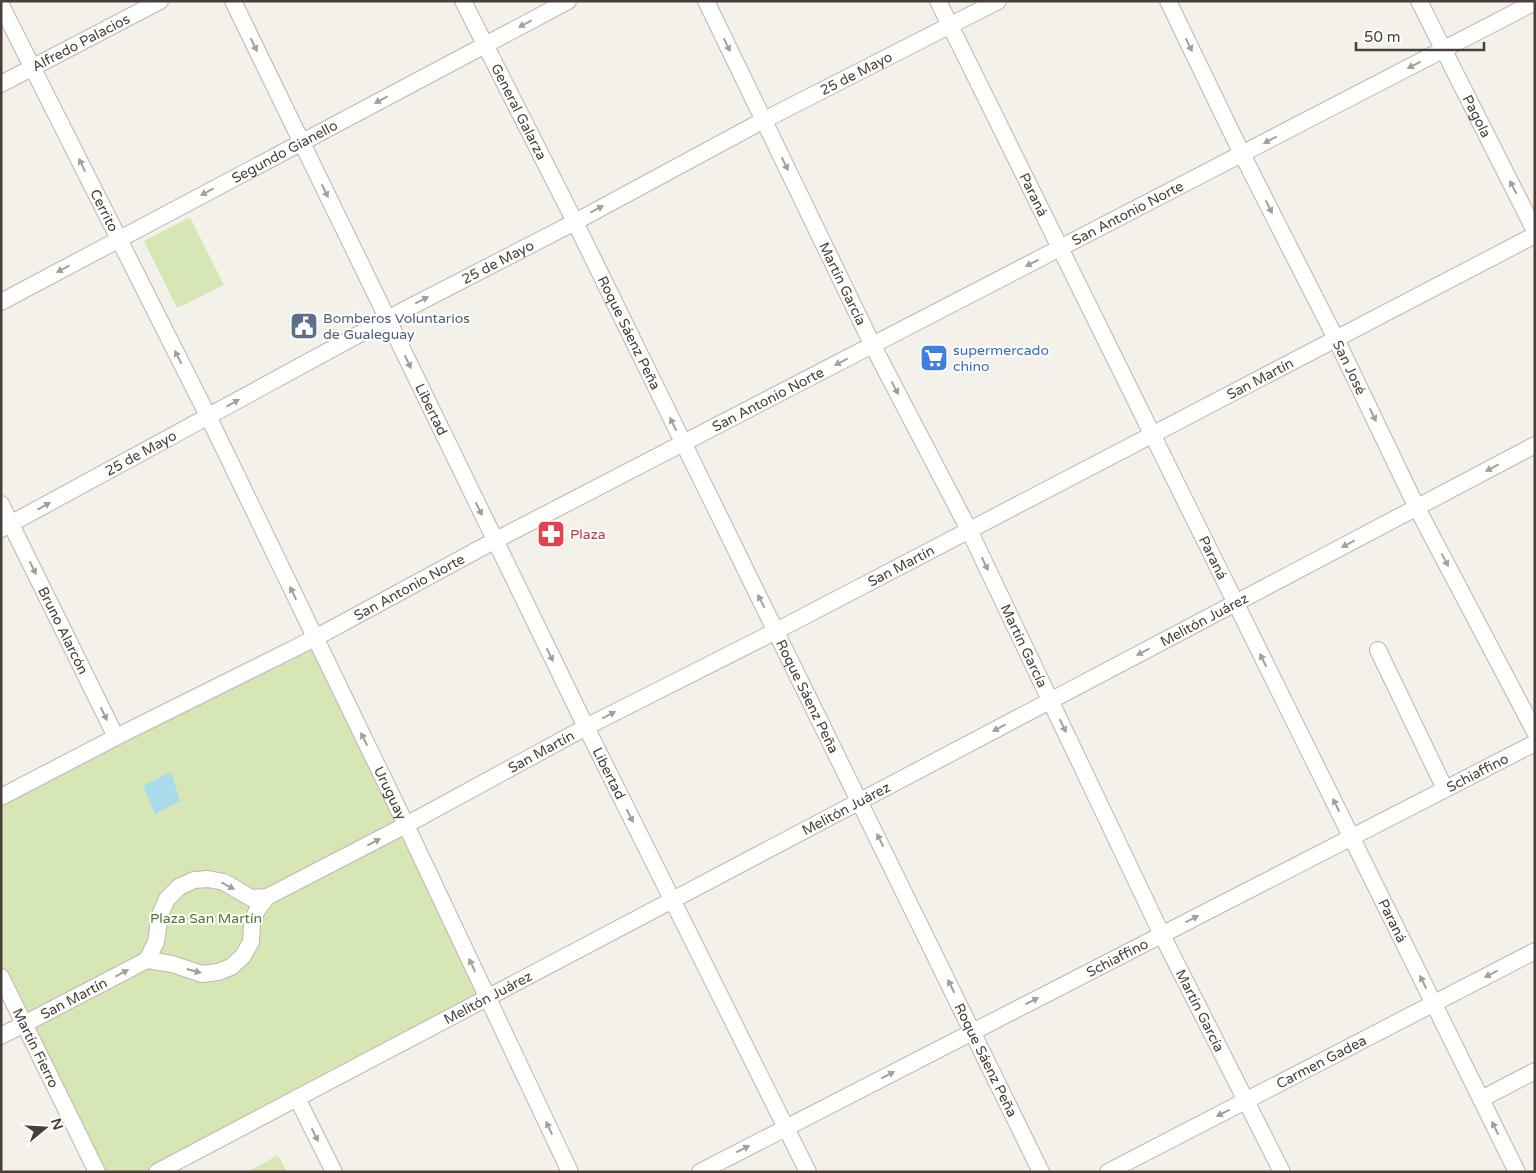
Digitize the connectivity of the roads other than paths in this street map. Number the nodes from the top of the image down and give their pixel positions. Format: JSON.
{"nodes":[{"id":1,"x":160,"y":1,"type":"edge"},
{"id":2,"x":233,"y":1,"type":"edge"},
{"id":3,"x":463,"y":1,"type":"edge"},
{"id":4,"x":568,"y":1,"type":"edge"},
{"id":5,"x":706,"y":1,"type":"edge"},
{"id":6,"x":938,"y":1,"type":"edge"},
{"id":7,"x":998,"y":1,"type":"edge"},
{"id":8,"x":1168,"y":1,"type":"edge"},
{"id":9,"x":1420,"y":1,"type":"edge"},
{"id":10,"x":1535,"y":2,"type":"edge"},
{"id":11,"x":1,"y":5,"type":"edge"},
{"id":12,"x":950,"y":26,"type":"junction"},
{"id":13,"x":485,"y":46,"type":"junction"},
{"id":14,"x":1444,"y":50,"type":"junction"},
{"id":15,"x":34,"y":68,"type":"junction"},
{"id":16,"x":1,"y":84,"type":"edge"},
{"id":17,"x":764,"y":120,"type":"junction"},
{"id":18,"x":302,"y":142,"type":"junction"},
{"id":19,"x":1242,"y":154,"type":"junction"},
{"id":20,"x":575,"y":222,"type":"junction"},
{"id":21,"x":1535,"y":231,"type":"edge"},
{"id":22,"x":1535,"y":234,"type":"edge"},
{"id":23,"x":119,"y":239,"type":"junction"},
{"id":24,"x":1060,"y":248,"type":"junction"},
{"id":25,"x":1,"y":302,"type":"edge"},
{"id":26,"x":387,"y":318,"type":"junction"},
{"id":27,"x":1336,"y":339,"type":"junction"},
{"id":28,"x":873,"y":346,"type":"junction"},
{"id":29,"x":208,"y":416,"type":"junction"},
{"id":30,"x":1152,"y":434,"type":"junction"},
{"id":31,"x":683,"y":444,"type":"junction"},
{"id":32,"x":1535,"y":445,"type":"edge"},
{"id":33,"x":1,"y":504,"type":"edge"},
{"id":34,"x":1417,"y":508,"type":"junction"},
{"id":35,"x":6,"y":526,"type":"edge"},
{"id":36,"x":969,"y":530,"type":"junction"},
{"id":37,"x":494,"y":541,"type":"junction"},
{"id":38,"x":1236,"y":604,"type":"junction"},
{"id":39,"x":776,"y":631,"type":"junction"},
{"id":40,"x":315,"y":638,"type":"junction"},
{"id":41,"x":1378,"y":650,"type":"dead end"},
{"id":42,"x":1050,"y":701,"type":"junction"},
{"id":43,"x":586,"y":727,"type":"junction"},
{"id":44,"x":1535,"y":732,"type":"edge"},
{"id":45,"x":116,"y":737,"type":"junction"},
{"id":46,"x":1535,"y":743,"type":"edge"},
{"id":47,"x":1445,"y":789,"type":"junction"},
{"id":48,"x":1,"y":797,"type":"edge"},
{"id":49,"x":861,"y":801,"type":"junction"},
{"id":50,"x":406,"y":825,"type":"junction"},
{"id":51,"x":1351,"y":837,"type":"junction"},
{"id":52,"x":267,"y":898,"type":"junction"},
{"id":53,"x":673,"y":900,"type":"junction"},
{"id":54,"x":1162,"y":935,"type":"junction"},
{"id":55,"x":1535,"y":951,"type":"edge"},
{"id":56,"x":147,"y":960,"type":"junction"},
{"id":57,"x":1,"y":977,"type":"edge"},
{"id":58,"x":487,"y":998,"type":"junction"},
{"id":59,"x":1433,"y":1004,"type":"junction"},
{"id":60,"x":24,"y":1024,"type":"junction"},
{"id":61,"x":973,"y":1032,"type":"junction"},
{"id":62,"x":1,"y":1036,"type":"edge"},
{"id":63,"x":1535,"y":1071,"type":"edge"},
{"id":64,"x":297,"y":1098,"type":"junction"},
{"id":65,"x":1481,"y":1099,"type":"junction"},
{"id":66,"x":1246,"y":1101,"type":"junction"},
{"id":67,"x":786,"y":1127,"type":"junction"},
{"id":68,"x":97,"y":1172,"type":"edge"},
{"id":69,"x":157,"y":1172,"type":"edge"},
{"id":70,"x":334,"y":1172,"type":"edge"},
{"id":71,"x":570,"y":1172,"type":"edge"},
{"id":72,"x":700,"y":1172,"type":"edge"},
{"id":73,"x":808,"y":1172,"type":"edge"},
{"id":74,"x":1042,"y":1172,"type":"edge"},
{"id":75,"x":1108,"y":1172,"type":"edge"},
{"id":76,"x":1282,"y":1172,"type":"edge"},
{"id":77,"x":1516,"y":1172,"type":"edge"}],
"edges":[{"from":1,"to":15,"type":"street","name":"Alfredo Palacios"},
{"from":2,"to":18,"type":"street","name":"Libertad","one_way":true},
{"from":3,"to":13,"type":"street","name":"General Galarza"},
{"from":4,"to":13,"type":"street","name":"Segundo Gianello","one_way":true},
{"from":5,"to":17,"type":"street","name":"Martín García","one_way":true},
{"from":6,"to":12,"type":"street","name":"Paraná"},
{"from":7,"to":12,"type":"street","name":"25 de Mayo"},
{"from":8,"to":19,"type":"street","name":"San José","one_way":true},
{"from":9,"to":14,"type":"street","name":"Pagola"},
{"from":10,"to":14,"type":"street","name":"San Antonio Norte"},
{"from":11,"to":15,"type":"street","name":"Cerrito"},
{"from":12,"to":17,"type":"street","name":"25 de Mayo"},
{"from":12,"to":24,"type":"street","name":"Paraná"},
{"from":13,"to":18,"type":"street","name":"Segundo Gianello","one_way":true},
{"from":13,"to":20,"type":"street","name":"General Galarza"},
{"from":14,"to":19,"type":"street","name":"San Antonio Norte","one_way":true},
{"from":21,"to":14,"type":"street","name":"Pagola","one_way":true},
{"from":15,"to":16,"type":"street","name":"Alfredo Palacios"},
{"from":23,"to":15,"type":"street","name":"Cerrito","one_way":true},
{"from":20,"to":17,"type":"street","name":"25 de Mayo","one_way":true},
{"from":17,"to":28,"type":"street","name":"Martín García","one_way":true},
{"from":18,"to":23,"type":"street","name":"Segundo Gianello","one_way":true},
{"from":18,"to":26,"type":"street","name":"Libertad","one_way":true},
{"from":19,"to":24,"type":"street","name":"San Antonio Norte"},
{"from":19,"to":27,"type":"street","name":"San José","one_way":true},
{"from":26,"to":20,"type":"street","name":"25 de Mayo","one_way":true},
{"from":31,"to":20,"type":"street","name":"Roque Sáenz Peña","one_way":true},
{"from":22,"to":27,"type":"street","name":"San Martín"},
{"from":23,"to":25,"type":"street","name":"Segundo Gianello","one_way":true},
{"from":29,"to":23,"type":"street","name":"Cerrito","one_way":true},
{"from":24,"to":28,"type":"street","name":"San Antonio Norte","one_way":true},
{"from":24,"to":30,"type":"street","name":"Paraná"},
{"from":29,"to":26,"type":"street","name":"25 de Mayo","one_way":true},
{"from":26,"to":37,"type":"street","name":"Libertad","one_way":true},
{"from":27,"to":30,"type":"street","name":"San Martín"},
{"from":27,"to":34,"type":"street","name":"San José","one_way":true},
{"from":28,"to":31,"type":"street","name":"San Antonio Norte","one_way":true},
{"from":28,"to":36,"type":"street","name":"Martín García","one_way":true},
{"from":35,"to":29,"type":"street","name":"25 de Mayo","one_way":true},
{"from":40,"to":29,"type":"street","name":"Uruguay","one_way":true},
{"from":30,"to":36,"type":"street","name":"San Martín"},
{"from":30,"to":38,"type":"street","name":"Paraná"},
{"from":31,"to":37,"type":"street","name":"San Antonio Norte"},
{"from":39,"to":31,"type":"street","name":"Roque Sáenz Peña","one_way":true},
{"from":32,"to":34,"type":"street","name":"Melitón Juárez","one_way":true},
{"from":33,"to":35,"type":"street","name":"Bruno Alarcón"},
{"from":34,"to":38,"type":"street","name":"Melitón Juárez","one_way":true},
{"from":34,"to":44,"type":"street","name":"San José","one_way":true},
{"from":35,"to":45,"type":"street","name":"Bruno Alarcón","one_way":true},
{"from":36,"to":39,"type":"street","name":"San Martín"},
{"from":36,"to":42,"type":"street","name":"Martín García","one_way":true},
{"from":37,"to":40,"type":"street","name":"San Antonio Norte"},
{"from":37,"to":43,"type":"street","name":"Libertad","one_way":true},
{"from":38,"to":42,"type":"street","name":"Melitón Juárez","one_way":true},
{"from":51,"to":38,"type":"street","name":"Paraná","one_way":true},
{"from":43,"to":39,"type":"street","name":"San Martín","one_way":true},
{"from":39,"to":49,"type":"street","name":"Roque Sáenz Peña"},
{"from":40,"to":45,"type":"street","name":"San Antonio Norte"},
{"from":50,"to":40,"type":"street","name":"Uruguay","one_way":true},
{"from":41,"to":47,"type":"street"},
{"from":42,"to":49,"type":"street","name":"Melitón Juárez","one_way":true},
{"from":42,"to":54,"type":"street","name":"Martín García","one_way":true},
{"from":43,"to":50,"type":"street","name":"San Martín"},
{"from":43,"to":53,"type":"street","name":"Libertad","one_way":true},
{"from":45,"to":48,"type":"street","name":"San Antonio Norte"},
{"from":46,"to":47,"type":"street","name":"Schiaffino"},
{"from":47,"to":51,"type":"street","name":"Schiaffino"},
{"from":49,"to":53,"type":"street","name":"Melitón Juárez"},
{"from":61,"to":49,"type":"street","name":"Roque Sáenz Peña","one_way":true},
{"from":52,"to":50,"type":"street","name":"San Martín","one_way":true},
{"from":58,"to":50,"type":"street","name":"Uruguay","one_way":true},
{"from":54,"to":51,"type":"street","name":"Schiaffino","one_way":true},
{"from":59,"to":51,"type":"street","name":"Paraná","one_way":true},
{"from":56,"to":52,"type":"street","name":"San Martín","one_way":true},
{"from":56,"to":52,"type":"street","one_way":true},
{"from":53,"to":58,"type":"street","name":"Melitón Juárez"},
{"from":53,"to":67,"type":"street","name":"Libertad"},
{"from":61,"to":54,"type":"street","name":"Schiaffino","one_way":true},
{"from":54,"to":66,"type":"street","name":"Martín García"},
{"from":55,"to":59,"type":"street","name":"Carmen Gadea","one_way":true},
{"from":60,"to":56,"type":"street","name":"San Martín","one_way":true},
{"from":57,"to":60,"type":"street","name":"Martín Fierro"},
{"from":58,"to":64,"type":"street","name":"Melitón Juárez"},
{"from":71,"to":58,"type":"street","name":"Uruguay","one_way":true},
{"from":59,"to":65,"type":"street","name":"Paraná"},
{"from":59,"to":66,"type":"street","name":"Carmen Gadea"},
{"from":60,"to":62,"type":"street","name":"San Martín"},
{"from":60,"to":68,"type":"street","name":"Martín Fierro"},
{"from":67,"to":61,"type":"street","name":"Schiaffino","one_way":true},
{"from":61,"to":74,"type":"street","name":"Roque Sáenz Peña"},
{"from":63,"to":65,"type":"street"},
{"from":64,"to":69,"type":"street","name":"Melitón Juárez"},
{"from":64,"to":70,"type":"street","one_way":true},
{"from":77,"to":65,"type":"street","name":"Paraná","one_way":true},
{"from":66,"to":75,"type":"street","name":"Carmen Gadea","one_way":true},
{"from":66,"to":76,"type":"street","name":"Martín García"},
{"from":72,"to":67,"type":"street","name":"Schiaffino","one_way":true},
{"from":67,"to":73,"type":"street","name":"Libertad"}]}
